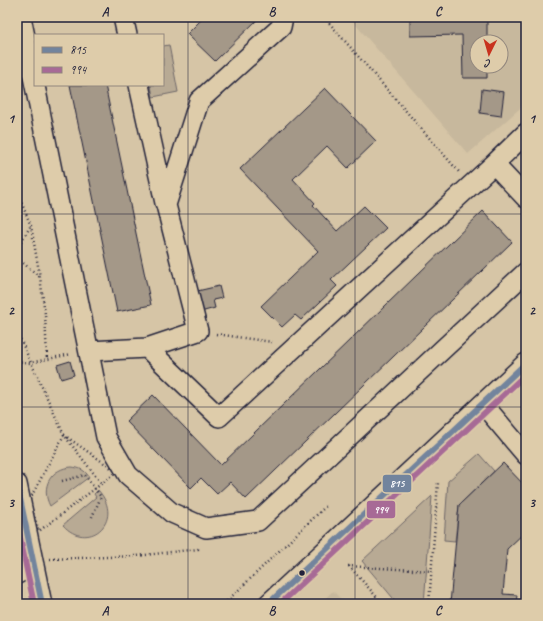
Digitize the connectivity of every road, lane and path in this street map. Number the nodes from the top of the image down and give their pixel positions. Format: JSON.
{"nodes":[{"id":1,"x":21,"y":17,"type":"edge"},
{"id":2,"x":123,"y":17,"type":"edge"},
{"id":3,"x":283,"y":17,"type":"edge"},
{"id":4,"x":324,"y":17,"type":"edge"},
{"id":5,"x":127,"y":34,"type":"edge"},
{"id":6,"x":34,"y":81,"type":"edge"},
{"id":7,"x":35,"y":86,"type":"edge"},
{"id":8,"x":138,"y":86,"type":"edge"},
{"id":9,"x":526,"y":133,"type":"edge"},
{"id":10,"x":494,"y":164,"type":"junction"},
{"id":11,"x":471,"y":185,"type":"junction"},
{"id":12,"x":17,"y":192,"type":"edge"},
{"id":13,"x":526,"y":198,"type":"edge"},
{"id":14,"x":166,"y":205,"type":"junction"},
{"id":15,"x":31,"y":226,"type":"junction"},
{"id":16,"x":17,"y":248,"type":"edge"},
{"id":17,"x":17,"y":258,"type":"edge"},
{"id":18,"x":526,"y":272,"type":"edge"},
{"id":19,"x":40,"y":277,"type":"junction"},
{"id":20,"x":198,"y":331,"type":"junction"},
{"id":21,"x":17,"y":332,"type":"edge"},
{"id":22,"x":297,"y":345,"type":"junction"},
{"id":23,"x":147,"y":348,"type":"junction"},
{"id":24,"x":89,"y":351,"type":"junction"},
{"id":25,"x":47,"y":359,"type":"junction"},
{"id":26,"x":17,"y":361,"type":"edge"},
{"id":27,"x":30,"y":363,"type":"junction"},
{"id":28,"x":526,"y":364,"type":"edge"},
{"id":29,"x":482,"y":404,"type":"junction"},
{"id":30,"x":64,"y":435,"type":"junction"},
{"id":31,"x":526,"y":455,"type":"edge"},
{"id":32,"x":62,"y":481,"type":"dead end"},
{"id":33,"x":438,"y":482,"type":"dead end"},
{"id":34,"x":17,"y":484,"type":"edge"},
{"id":35,"x":102,"y":484,"type":"junction"},
{"id":36,"x":95,"y":490,"type":"junction"},
{"id":37,"x":327,"y":505,"type":"dead end"},
{"id":38,"x":91,"y":519,"type":"dead end"},
{"id":39,"x":206,"y":528,"type":"junction"},
{"id":40,"x":41,"y":562,"type":"junction"},
{"id":41,"x":431,"y":571,"type":"junction"},
{"id":42,"x":17,"y":574,"type":"edge"},
{"id":43,"x":42,"y":604,"type":"edge"},
{"id":44,"x":224,"y":604,"type":"edge"},
{"id":45,"x":268,"y":604,"type":"edge"},
{"id":46,"x":384,"y":604,"type":"edge"},
{"id":47,"x":429,"y":604,"type":"edge"}],
"edges":[{"from":1,"to":6,"type":"street"},
{"from":2,"to":5,"type":"street"},
{"from":3,"to":14,"type":"street"},
{"from":4,"to":11,"type":"path"},
{"from":7,"to":24,"type":"street"},
{"from":8,"to":14,"type":"street"},
{"from":9,"to":10,"type":"street"},
{"from":10,"to":11,"type":"street"},
{"from":10,"to":13,"type":"street"},
{"from":11,"to":22,"type":"street"},
{"from":12,"to":15,"type":"path"},
{"from":14,"to":20,"type":"street"},
{"from":15,"to":16,"type":"path"},
{"from":15,"to":19,"type":"path"},
{"from":17,"to":19,"type":"path"},
{"from":18,"to":39,"type":"street"},
{"from":19,"to":25,"type":"path"},
{"from":20,"to":22,"type":"path"},
{"from":20,"to":23,"type":"street"},
{"from":21,"to":27,"type":"path"},
{"from":22,"to":23,"type":"street"},
{"from":23,"to":24,"type":"street"},
{"from":24,"to":25,"type":"path"},
{"from":24,"to":39,"type":"street"},
{"from":25,"to":27,"type":"path"},
{"from":26,"to":27,"type":"path"},
{"from":27,"to":30,"type":"path"},
{"from":28,"to":29,"type":"street"},
{"from":29,"to":31,"type":"street"},
{"from":29,"to":45,"type":"street"},
{"from":30,"to":35,"type":"path"},
{"from":30,"to":35,"type":"path"},
{"from":30,"to":36,"type":"path"},
{"from":32,"to":36,"type":"path"},
{"from":33,"to":41,"type":"path"},
{"from":34,"to":40,"type":"street"},
{"from":35,"to":36,"type":"path"},
{"from":36,"to":38,"type":"path"},
{"from":37,"to":44,"type":"path"},
{"from":39,"to":40,"type":"path"},
{"from":40,"to":42,"type":"street"},
{"from":40,"to":43,"type":"street"},
{"from":41,"to":46,"type":"path"},
{"from":41,"to":47,"type":"path"}]}
